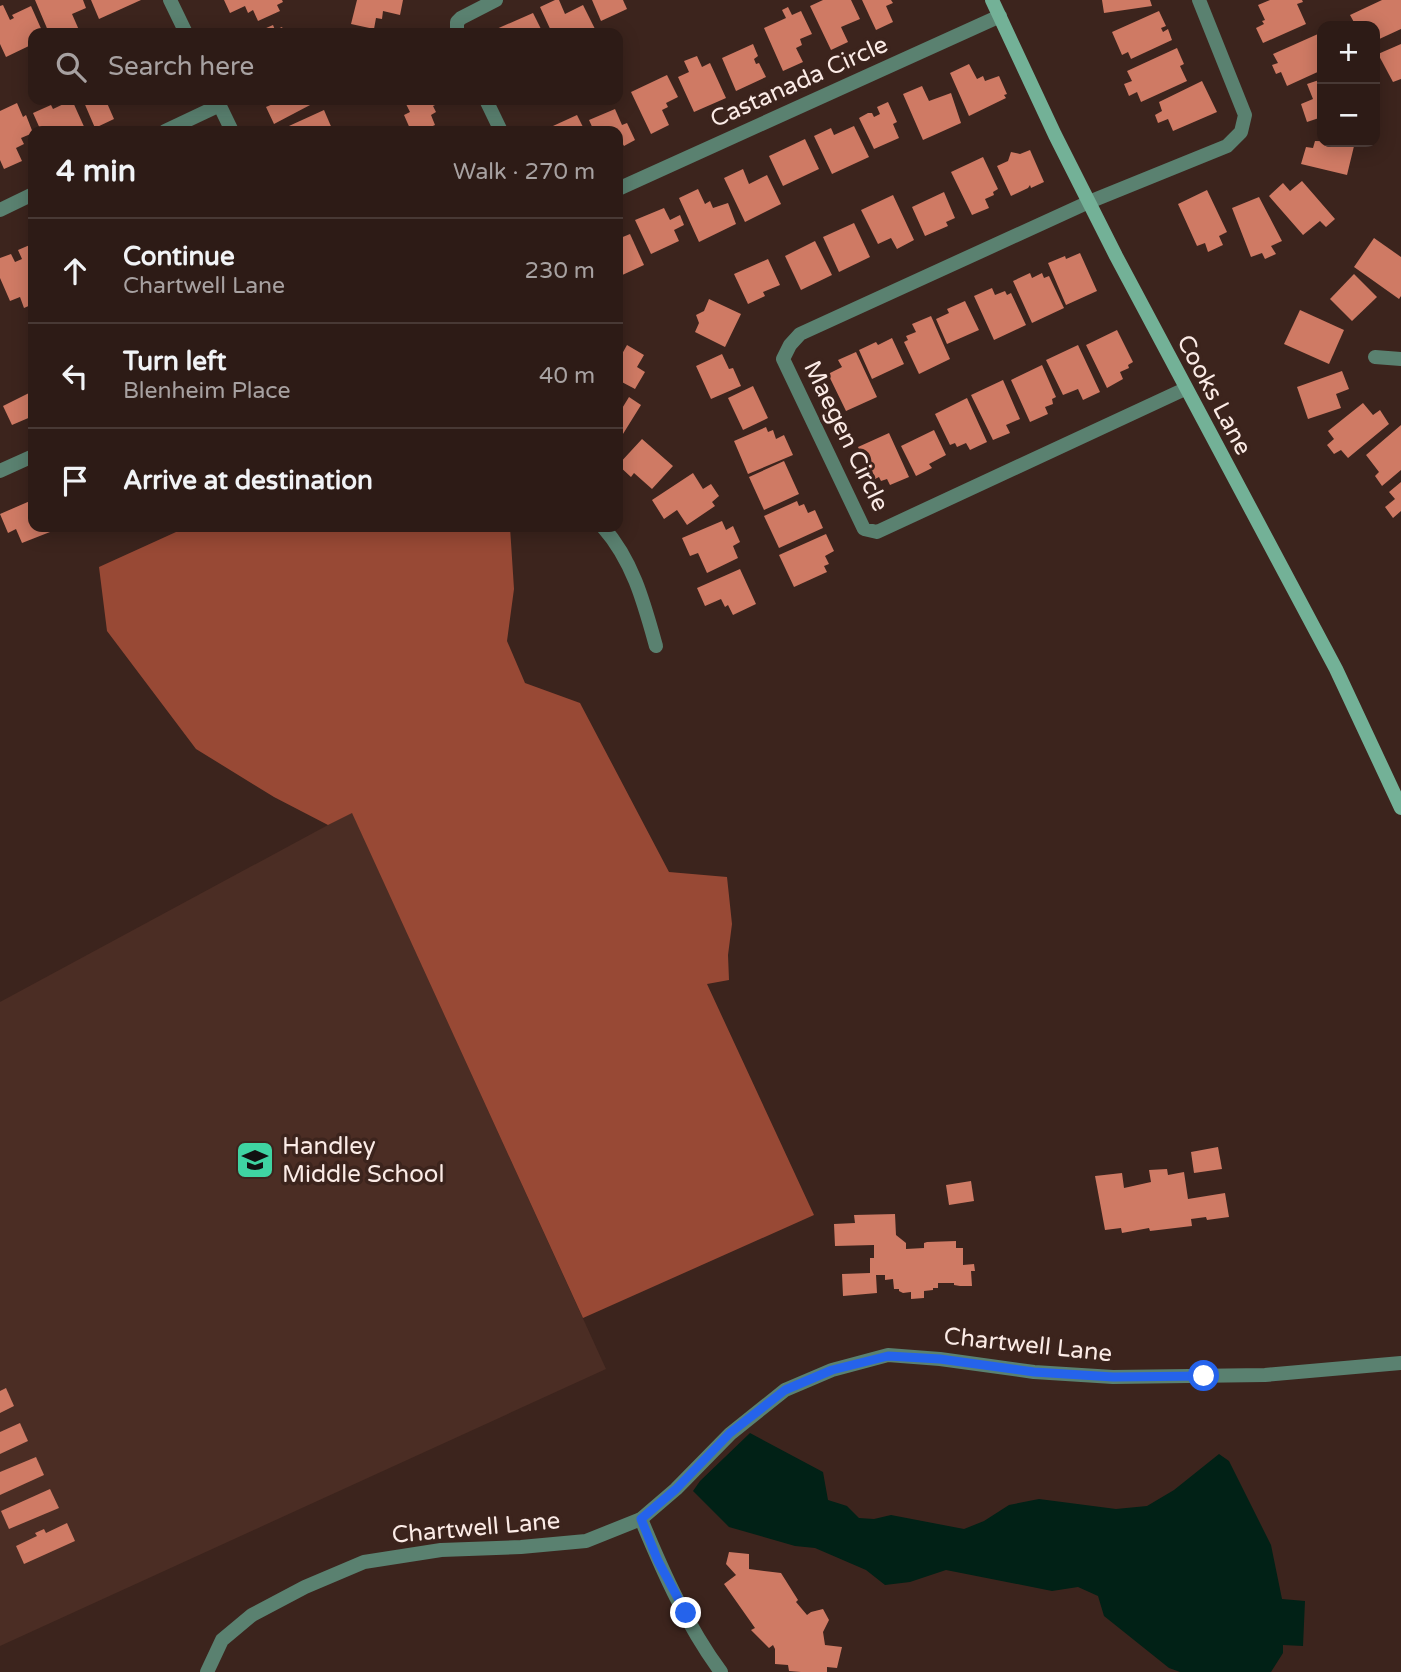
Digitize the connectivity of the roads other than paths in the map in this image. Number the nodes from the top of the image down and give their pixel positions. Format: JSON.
{"nodes":[{"id":1,"x":170,"y":0,"type":"edge"},
{"id":2,"x":496,"y":0,"type":"edge"},
{"id":3,"x":992,"y":0,"type":"edge"},
{"id":4,"x":1199,"y":0,"type":"edge"},
{"id":5,"x":1000,"y":16,"type":"junction"},
{"id":6,"x":184,"y":28,"type":"edge"},
{"id":7,"x":457,"y":28,"type":"edge"},
{"id":8,"x":214,"y":105,"type":"edge"},
{"id":9,"x":219,"y":105,"type":"edge"},
{"id":10,"x":488,"y":105,"type":"edge"},
{"id":11,"x":175,"y":126,"type":"edge"},
{"id":12,"x":230,"y":126,"type":"edge"},
{"id":13,"x":499,"y":126,"type":"edge"},
{"id":14,"x":623,"y":187,"type":"edge"},
{"id":15,"x":28,"y":196,"type":"edge"},
{"id":16,"x":1089,"y":202,"type":"junction"},
{"id":17,"x":0,"y":210,"type":"edge"},
{"id":18,"x":1375,"y":357,"type":"dead end"},
{"id":19,"x":1401,"y":359,"type":"edge"},
{"id":20,"x":1185,"y":389,"type":"junction"},
{"id":21,"x":28,"y":458,"type":"edge"},
{"id":22,"x":0,"y":471,"type":"edge"},
{"id":23,"x":607,"y":532,"type":"edge"},
{"id":24,"x":656,"y":646,"type":"dead end"},
{"id":25,"x":1401,"y":808,"type":"edge"},
{"id":26,"x":1401,"y":1363,"type":"edge"},
{"id":27,"x":641,"y":1519,"type":"junction"},
{"id":28,"x":207,"y":1672,"type":"edge"},
{"id":29,"x":721,"y":1672,"type":"edge"}],
"edges":[{"from":1,"to":6,"type":"street"},
{"from":2,"to":7,"type":"street"},
{"from":3,"to":5,"type":"main road","name":"Cooks Lane"},
{"from":4,"to":16,"type":"street"},
{"from":5,"to":14,"type":"street","name":"Castanada Circle"},
{"from":5,"to":16,"type":"main road","name":"Cooks Lane"},
{"from":8,"to":11,"type":"street"},
{"from":9,"to":12,"type":"street"},
{"from":10,"to":13,"type":"street"},
{"from":15,"to":17,"type":"street"},
{"from":16,"to":20,"type":"main road","name":"Cooks Lane"},
{"from":16,"to":20,"type":"street","name":"Maegen Circle"},
{"from":18,"to":19,"type":"street"},
{"from":20,"to":25,"type":"main road","name":"Cooks Lane"},
{"from":21,"to":22,"type":"street"},
{"from":23,"to":24,"type":"street"},
{"from":26,"to":27,"type":"street","name":"Chartwell Lane"},
{"from":27,"to":28,"type":"street","name":"Chartwell Lane"},
{"from":27,"to":29,"type":"street"}]}
